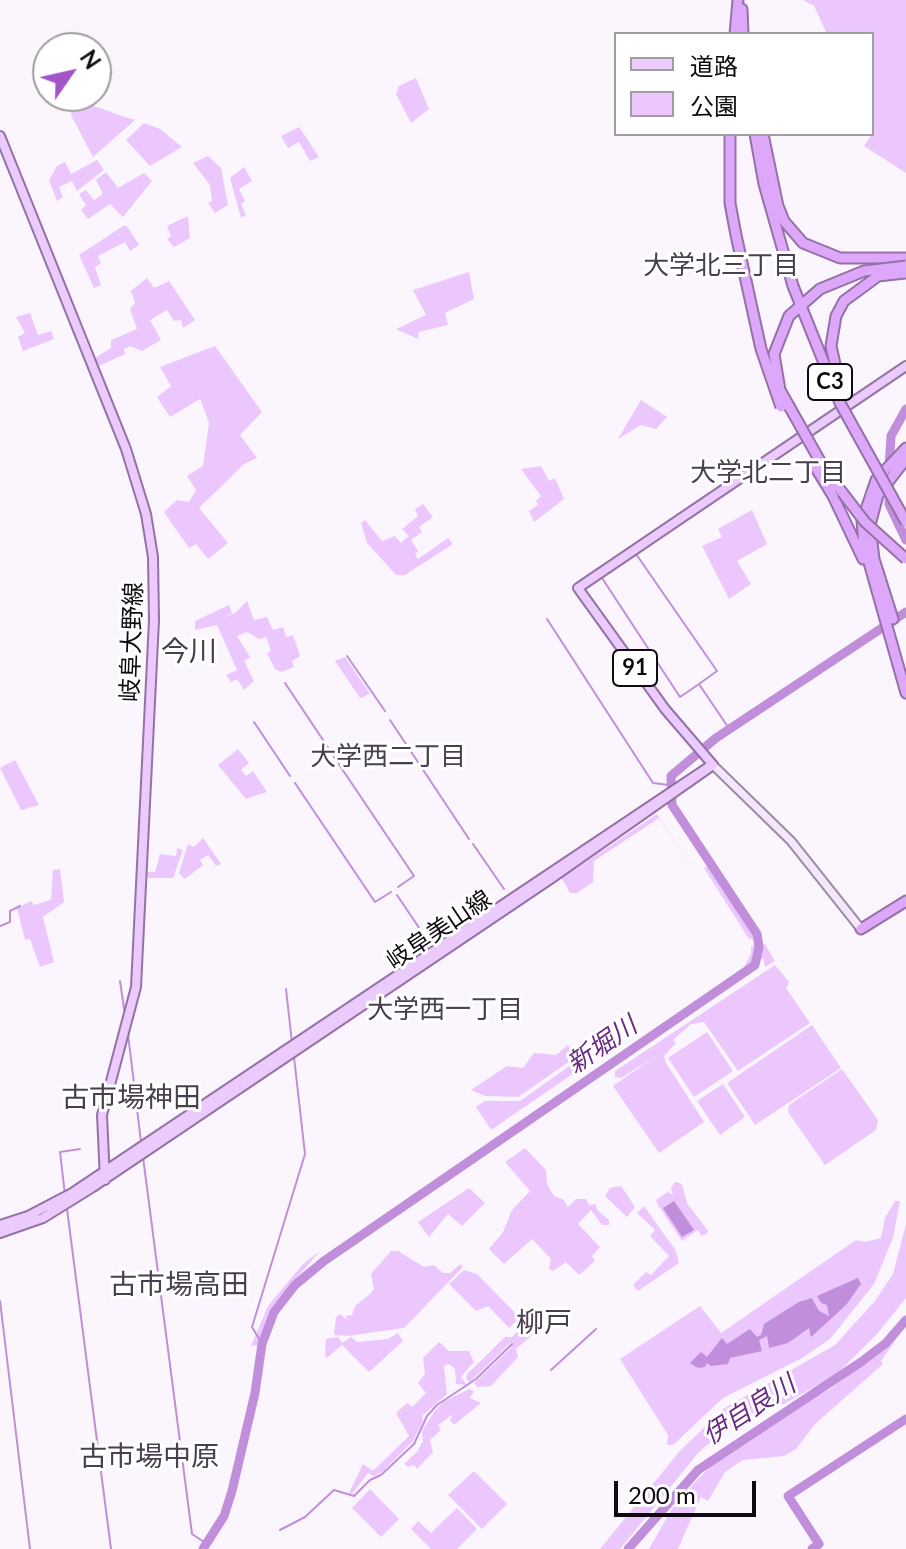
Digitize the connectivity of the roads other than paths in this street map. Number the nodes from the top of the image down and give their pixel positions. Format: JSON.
{"nodes":[{"id":1,"x":740,"y":0,"type":"edge"},
{"id":2,"x":735,"y":32,"type":"edge"},
{"id":3,"x":744,"y":32,"type":"edge"},
{"id":4,"x":0,"y":136,"type":"edge"},
{"id":5,"x":730,"y":136,"type":"edge"},
{"id":6,"x":755,"y":136,"type":"edge"},
{"id":7,"x":763,"y":136,"type":"edge"},
{"id":8,"x":906,"y":258,"type":"edge"},
{"id":9,"x":906,"y":266,"type":"edge"},
{"id":10,"x":906,"y":273,"type":"edge"},
{"id":11,"x":906,"y":366,"type":"edge"},
{"id":12,"x":906,"y":448,"type":"edge"},
{"id":13,"x":906,"y":459,"type":"edge"},
{"id":14,"x":876,"y":477,"type":"junction"},
{"id":15,"x":906,"y":522,"type":"edge"},
{"id":16,"x":906,"y":559,"type":"edge"},
{"id":17,"x":875,"y":584,"type":"junction"},
{"id":18,"x":888,"y":612,"type":"junction"},
{"id":19,"x":895,"y":636,"type":"junction"},
{"id":20,"x":906,"y":664,"type":"edge"},
{"id":21,"x":906,"y":693,"type":"edge"},
{"id":22,"x":713,"y":765,"type":"junction"},
{"id":23,"x":906,"y":901,"type":"edge"},
{"id":24,"x":906,"y":908,"type":"edge"},
{"id":25,"x":861,"y":929,"type":"junction"},
{"id":26,"x":104,"y":1176,"type":"junction"},
{"id":27,"x":0,"y":1225,"type":"edge"},
{"id":28,"x":0,"y":1233,"type":"edge"}],
"edges":[{"from":1,"to":2,"type":"highway"},
{"from":1,"to":3,"type":"highway"},
{"from":4,"to":26,"type":"main road","name":"岐阜大野線"},
{"from":5,"to":17,"type":"highway","bridge":true},
{"from":6,"to":14,"type":"highway","number":"C3","bridge":true},
{"from":7,"to":8,"type":"highway"},
{"from":9,"to":16,"type":"highway","bridge":true},
{"from":10,"to":14,"type":"highway","bridge":true},
{"from":11,"to":22,"type":"main road","number":"91"},
{"from":12,"to":14,"type":"highway"},
{"from":13,"to":18,"type":"highway"},
{"from":14,"to":15,"type":"highway","number":"C3","bridge":true},
{"from":14,"to":17,"type":"highway"},
{"from":17,"to":18,"type":"highway"},
{"from":18,"to":19,"type":"highway"},
{"from":19,"to":20,"type":"highway"},
{"from":19,"to":21,"type":"highway"},
{"from":22,"to":25,"type":"main road"},
{"from":22,"to":26,"type":"main road","name":"岐阜美山線"},
{"from":23,"to":25,"type":"highway"},
{"from":24,"to":25,"type":"highway"},
{"from":26,"to":27,"type":"main road"},
{"from":26,"to":28,"type":"main road"}]}
